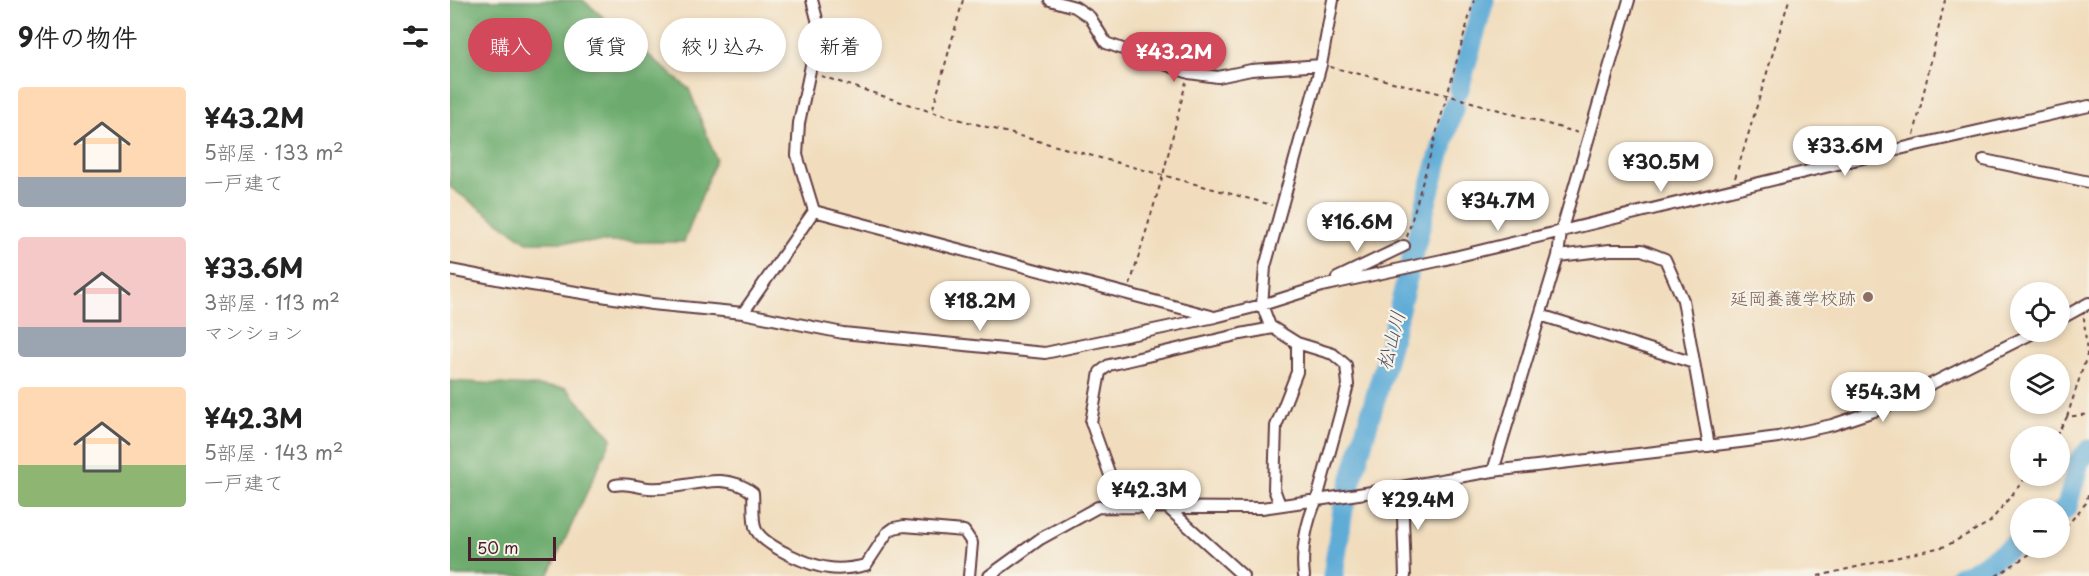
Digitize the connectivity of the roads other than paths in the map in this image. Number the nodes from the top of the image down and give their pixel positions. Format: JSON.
{"nodes":[{"id":1,"x":812,"y":0,"type":"edge"},
{"id":2,"x":1050,"y":0,"type":"edge"},
{"id":3,"x":1333,"y":0,"type":"edge"},
{"id":4,"x":1629,"y":0,"type":"edge"},
{"id":5,"x":1322,"y":65,"type":"junction"},
{"id":6,"x":2089,"y":106,"type":"edge"},
{"id":7,"x":1984,"y":160,"type":"dead end"},
{"id":8,"x":2089,"y":182,"type":"edge"},
{"id":9,"x":814,"y":211,"type":"junction"},
{"id":10,"x":1562,"y":232,"type":"junction"},
{"id":11,"x":1404,"y":246,"type":"road end"},
{"id":12,"x":1558,"y":256,"type":"junction"},
{"id":13,"x":450,"y":270,"type":"edge"},
{"id":14,"x":1322,"y":286,"type":"junction"},
{"id":15,"x":1262,"y":305,"type":"junction"},
{"id":16,"x":2086,"y":305,"type":"edge"},
{"id":17,"x":743,"y":313,"type":"junction"},
{"id":18,"x":2070,"y":314,"type":"edge"},
{"id":19,"x":1540,"y":315,"type":"junction"},
{"id":20,"x":1215,"y":317,"type":"junction"},
{"id":21,"x":1273,"y":328,"type":"junction"},
{"id":22,"x":2015,"y":342,"type":"edge"},
{"id":23,"x":1297,"y":343,"type":"junction"},
{"id":24,"x":1694,"y":363,"type":"junction"},
{"id":25,"x":1709,"y":446,"type":"junction"},
{"id":26,"x":1492,"y":471,"type":"junction"},
{"id":27,"x":615,"y":485,"type":"dead end"},
{"id":28,"x":1402,"y":487,"type":"junction"},
{"id":29,"x":1317,"y":499,"type":"junction"},
{"id":30,"x":1280,"y":505,"type":"junction"},
{"id":31,"x":1110,"y":507,"type":"junction"},
{"id":32,"x":1167,"y":507,"type":"junction"},
{"id":33,"x":969,"y":576,"type":"edge"},
{"id":34,"x":989,"y":576,"type":"edge"},
{"id":35,"x":1243,"y":576,"type":"edge"},
{"id":36,"x":1304,"y":576,"type":"edge"},
{"id":37,"x":1405,"y":576,"type":"edge"}],
"edges":[{"from":1,"to":9,"type":"street"},
{"from":2,"to":5,"type":"street"},
{"from":3,"to":5,"type":"street"},
{"from":4,"to":10,"type":"street"},
{"from":5,"to":15,"type":"street"},
{"from":6,"to":10,"type":"street"},
{"from":7,"to":8,"type":"street"},
{"from":9,"to":17,"type":"street"},
{"from":9,"to":20,"type":"street"},
{"from":10,"to":12,"type":"street"},
{"from":10,"to":14,"type":"street"},
{"from":11,"to":14,"type":"street"},
{"from":12,"to":19,"type":"street"},
{"from":12,"to":24,"type":"street"},
{"from":13,"to":17,"type":"street"},
{"from":14,"to":15,"type":"street"},
{"from":15,"to":20,"type":"street"},
{"from":15,"to":21,"type":"street"},
{"from":16,"to":18,"type":"street"},
{"from":17,"to":20,"type":"street"},
{"from":19,"to":24,"type":"street"},
{"from":19,"to":26,"type":"street"},
{"from":21,"to":23,"type":"street"},
{"from":21,"to":31,"type":"street"},
{"from":22,"to":25,"type":"street"},
{"from":23,"to":29,"type":"street"},
{"from":23,"to":30,"type":"street"},
{"from":24,"to":25,"type":"street"},
{"from":25,"to":26,"type":"street"},
{"from":26,"to":28,"type":"street"},
{"from":27,"to":33,"type":"street"},
{"from":28,"to":29,"type":"street"},
{"from":28,"to":37,"type":"street"},
{"from":29,"to":30,"type":"street"},
{"from":29,"to":36,"type":"street"},
{"from":30,"to":32,"type":"street"},
{"from":31,"to":32,"type":"street"},
{"from":31,"to":34,"type":"street"},
{"from":32,"to":35,"type":"street"}]}
